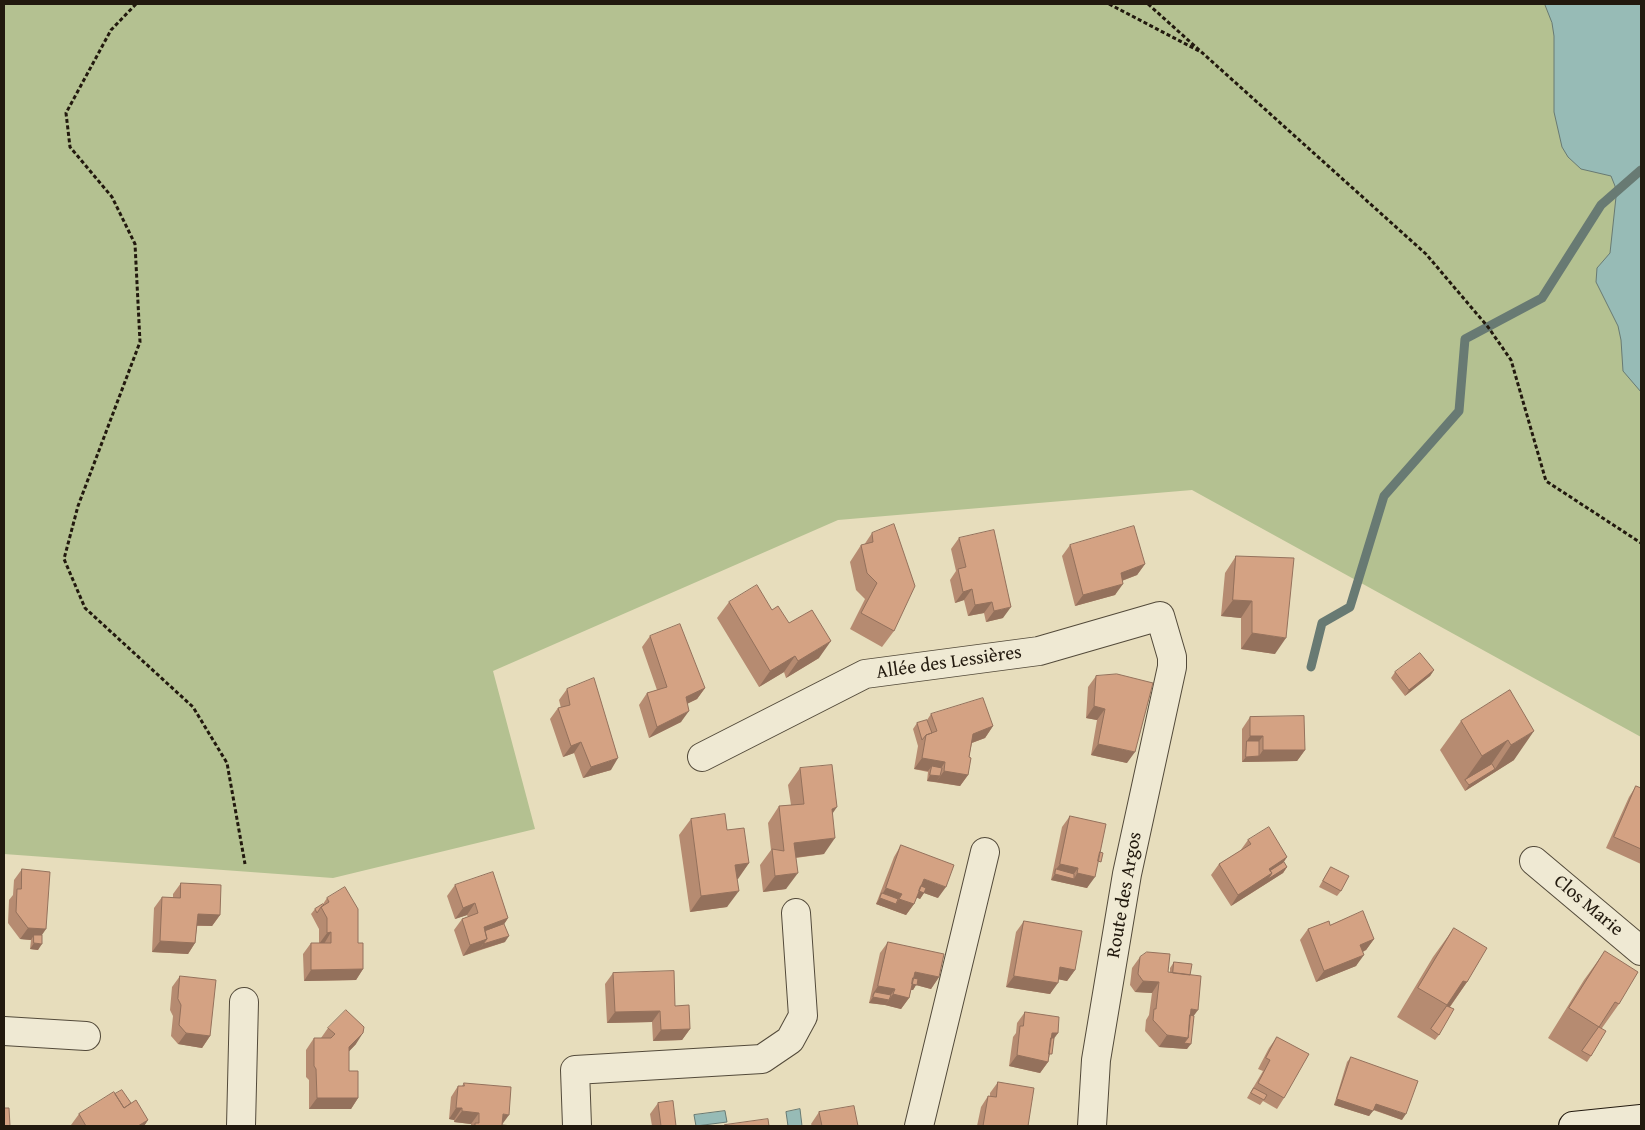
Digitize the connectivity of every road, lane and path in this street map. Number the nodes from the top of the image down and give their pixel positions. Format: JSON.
{"nodes":[{"id":1,"x":136,"y":4,"type":"edge"},
{"id":2,"x":1109,"y":4,"type":"edge"},
{"id":3,"x":1148,"y":4,"type":"edge"},
{"id":4,"x":1206,"y":55,"type":"junction"},
{"id":5,"x":1641,"y":543,"type":"edge"},
{"id":6,"x":1172,"y":667,"type":"joint"},
{"id":7,"x":702,"y":757,"type":"dead end"},
{"id":8,"x":985,"y":852,"type":"dead end"},
{"id":9,"x":1534,"y":861,"type":"dead end"},
{"id":10,"x":245,"y":864,"type":"dead end"},
{"id":11,"x":796,"y":913,"type":"dead end"},
{"id":12,"x":1097,"y":937,"type":"dead end"},
{"id":13,"x":1641,"y":951,"type":"edge"},
{"id":14,"x":244,"y":1002,"type":"dead end"},
{"id":15,"x":4,"y":1031,"type":"edge"},
{"id":16,"x":86,"y":1036,"type":"dead end"},
{"id":17,"x":1641,"y":1119,"type":"edge"},
{"id":18,"x":241,"y":1126,"type":"edge"},
{"id":19,"x":577,"y":1126,"type":"edge"},
{"id":20,"x":919,"y":1126,"type":"edge"},
{"id":21,"x":1075,"y":1126,"type":"edge"},
{"id":22,"x":1092,"y":1126,"type":"edge"},
{"id":23,"x":1574,"y":1126,"type":"edge"}],
"edges":[{"from":1,"to":10,"type":"path"},
{"from":2,"to":4,"type":"path"},
{"from":3,"to":4,"type":"path"},
{"from":4,"to":5,"type":"path"},
{"from":6,"to":7,"type":"street","name":"Allée des Lessières"},
{"from":6,"to":22,"type":"street","name":"Route des Argos"},
{"from":8,"to":20,"type":"street"},
{"from":9,"to":13,"type":"street","name":"Clos Marie"},
{"from":11,"to":19,"type":"street"},
{"from":12,"to":21,"type":"street"},
{"from":14,"to":18,"type":"street"},
{"from":15,"to":16,"type":"street"},
{"from":17,"to":23,"type":"street"}]}
